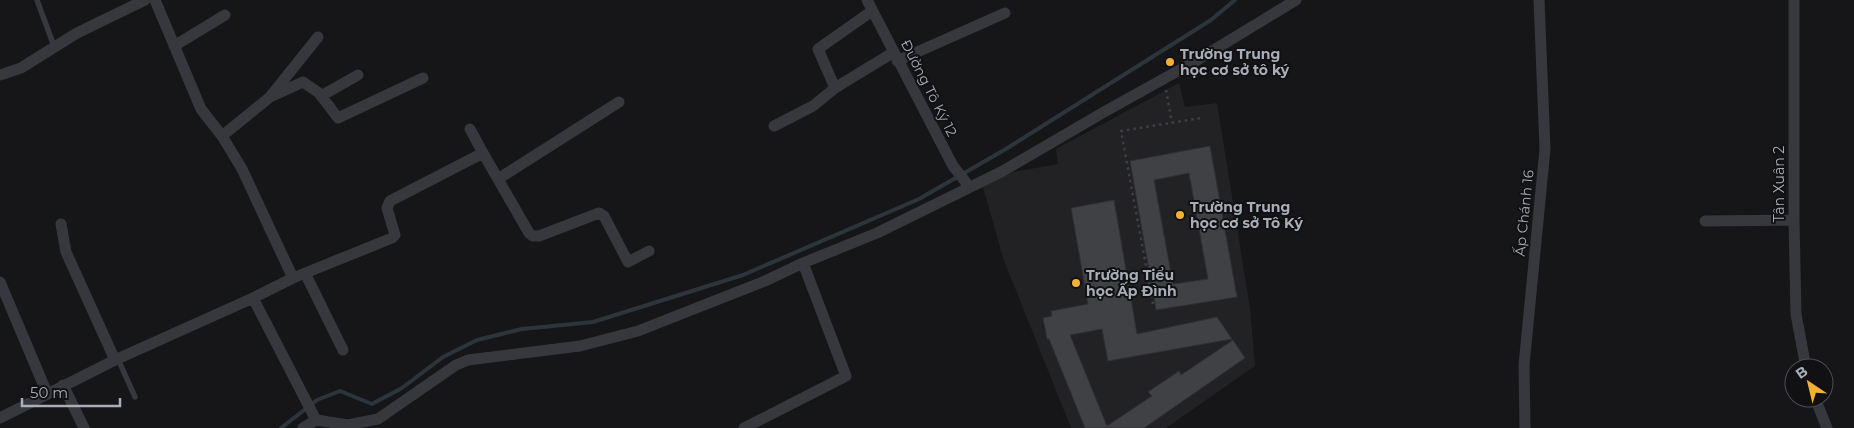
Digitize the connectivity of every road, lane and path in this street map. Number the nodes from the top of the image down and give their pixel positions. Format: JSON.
{"nodes":[{"id":1,"x":37,"y":0,"type":"edge"},
{"id":2,"x":145,"y":0,"type":"edge"},
{"id":3,"x":155,"y":0,"type":"edge"},
{"id":4,"x":866,"y":0,"type":"edge"},
{"id":5,"x":1296,"y":0,"type":"edge"},
{"id":6,"x":1539,"y":0,"type":"edge"},
{"id":7,"x":1794,"y":0,"type":"edge"},
{"id":8,"x":872,"y":12,"type":"junction"},
{"id":9,"x":1005,"y":13,"type":"dead end"},
{"id":10,"x":224,"y":15,"type":"dead end"},
{"id":11,"x":318,"y":37,"type":"dead end"},
{"id":12,"x":54,"y":46,"type":"junction"},
{"id":13,"x":174,"y":46,"type":"junction"},
{"id":14,"x":895,"y":56,"type":"junction"},
{"id":15,"x":0,"y":75,"type":"edge"},
{"id":16,"x":358,"y":75,"type":"dead end"},
{"id":17,"x":423,"y":78,"type":"dead end"},
{"id":18,"x":1163,"y":79,"type":"junction"},
{"id":19,"x":835,"y":88,"type":"junction"},
{"id":20,"x":321,"y":96,"type":"junction"},
{"id":21,"x":270,"y":97,"type":"junction"},
{"id":22,"x":619,"y":102,"type":"dead end"},
{"id":23,"x":1201,"y":118,"type":"dead end"},
{"id":24,"x":1172,"y":123,"type":"junction"},
{"id":25,"x":774,"y":126,"type":"dead end"},
{"id":26,"x":470,"y":130,"type":"dead end"},
{"id":27,"x":222,"y":136,"type":"junction"},
{"id":28,"x":483,"y":153,"type":"junction"},
{"id":29,"x":498,"y":179,"type":"junction"},
{"id":30,"x":967,"y":184,"type":"junction"},
{"id":31,"x":1794,"y":220,"type":"junction"},
{"id":32,"x":1705,"y":221,"type":"dead end"},
{"id":33,"x":61,"y":224,"type":"dead end"},
{"id":34,"x":649,"y":251,"type":"dead end"},
{"id":35,"x":803,"y":263,"type":"junction"},
{"id":36,"x":305,"y":273,"type":"junction"},
{"id":37,"x":293,"y":278,"type":"junction"},
{"id":38,"x":0,"y":282,"type":"edge"},
{"id":39,"x":253,"y":298,"type":"junction"},
{"id":40,"x":1153,"y":304,"type":"dead end"},
{"id":41,"x":343,"y":350,"type":"dead end"},
{"id":42,"x":1804,"y":358,"type":"edge"},
{"id":43,"x":117,"y":360,"type":"junction"},
{"id":44,"x":63,"y":385,"type":"junction"},
{"id":45,"x":47,"y":393,"type":"junction"},
{"id":46,"x":135,"y":398,"type":"dead end"},
{"id":47,"x":1819,"y":408,"type":"edge"},
{"id":48,"x":314,"y":417,"type":"junction"},
{"id":49,"x":0,"y":418,"type":"edge"},
{"id":50,"x":84,"y":428,"type":"edge"},
{"id":51,"x":303,"y":428,"type":"edge"},
{"id":52,"x":744,"y":428,"type":"edge"},
{"id":53,"x":1525,"y":428,"type":"edge"},
{"id":54,"x":1827,"y":428,"type":"edge"}],
"edges":[{"from":1,"to":12,"type":"lane"},
{"from":2,"to":12,"type":"street"},
{"from":3,"to":13,"type":"street"},
{"from":4,"to":8,"type":"street","name":"Đường Tô Ký 12"},
{"from":5,"to":18,"type":"street"},
{"from":6,"to":53,"type":"street","name":"Ấp Chánh 16"},
{"from":7,"to":31,"type":"street","name":"Tân Xuân 2"},
{"from":8,"to":14,"type":"street","name":"Đường Tô Ký 12"},
{"from":8,"to":19,"type":"street"},
{"from":9,"to":14,"type":"street"},
{"from":10,"to":13,"type":"street"},
{"from":11,"to":21,"type":"street"},
{"from":12,"to":15,"type":"street"},
{"from":13,"to":27,"type":"street"},
{"from":14,"to":19,"type":"street"},
{"from":14,"to":30,"type":"street","name":"Đường Tô Ký 12"},
{"from":16,"to":20,"type":"street"},
{"from":17,"to":20,"type":"street"},
{"from":18,"to":24,"type":"path"},
{"from":18,"to":30,"type":"street"},
{"from":19,"to":25,"type":"street"},
{"from":20,"to":21,"type":"street"},
{"from":21,"to":27,"type":"street"},
{"from":22,"to":29,"type":"street"},
{"from":23,"to":24,"type":"path"},
{"from":24,"to":40,"type":"path"},
{"from":26,"to":28,"type":"street"},
{"from":27,"to":37,"type":"street"},
{"from":28,"to":29,"type":"street"},
{"from":28,"to":36,"type":"street"},
{"from":29,"to":34,"type":"street"},
{"from":30,"to":35,"type":"street"},
{"from":31,"to":32,"type":"street"},
{"from":31,"to":42,"type":"street","name":"Tân Xuân 2"},
{"from":33,"to":43,"type":"street"},
{"from":35,"to":48,"type":"street"},
{"from":35,"to":52,"type":"street"},
{"from":36,"to":37,"type":"street"},
{"from":36,"to":41,"type":"street"},
{"from":37,"to":39,"type":"street"},
{"from":38,"to":45,"type":"street"},
{"from":39,"to":43,"type":"street"},
{"from":39,"to":48,"type":"street"},
{"from":43,"to":44,"type":"street"},
{"from":43,"to":46,"type":"lane"},
{"from":44,"to":45,"type":"street"},
{"from":44,"to":50,"type":"street"},
{"from":45,"to":49,"type":"street"},
{"from":47,"to":54,"type":"street"},
{"from":48,"to":51,"type":"street"}]}
